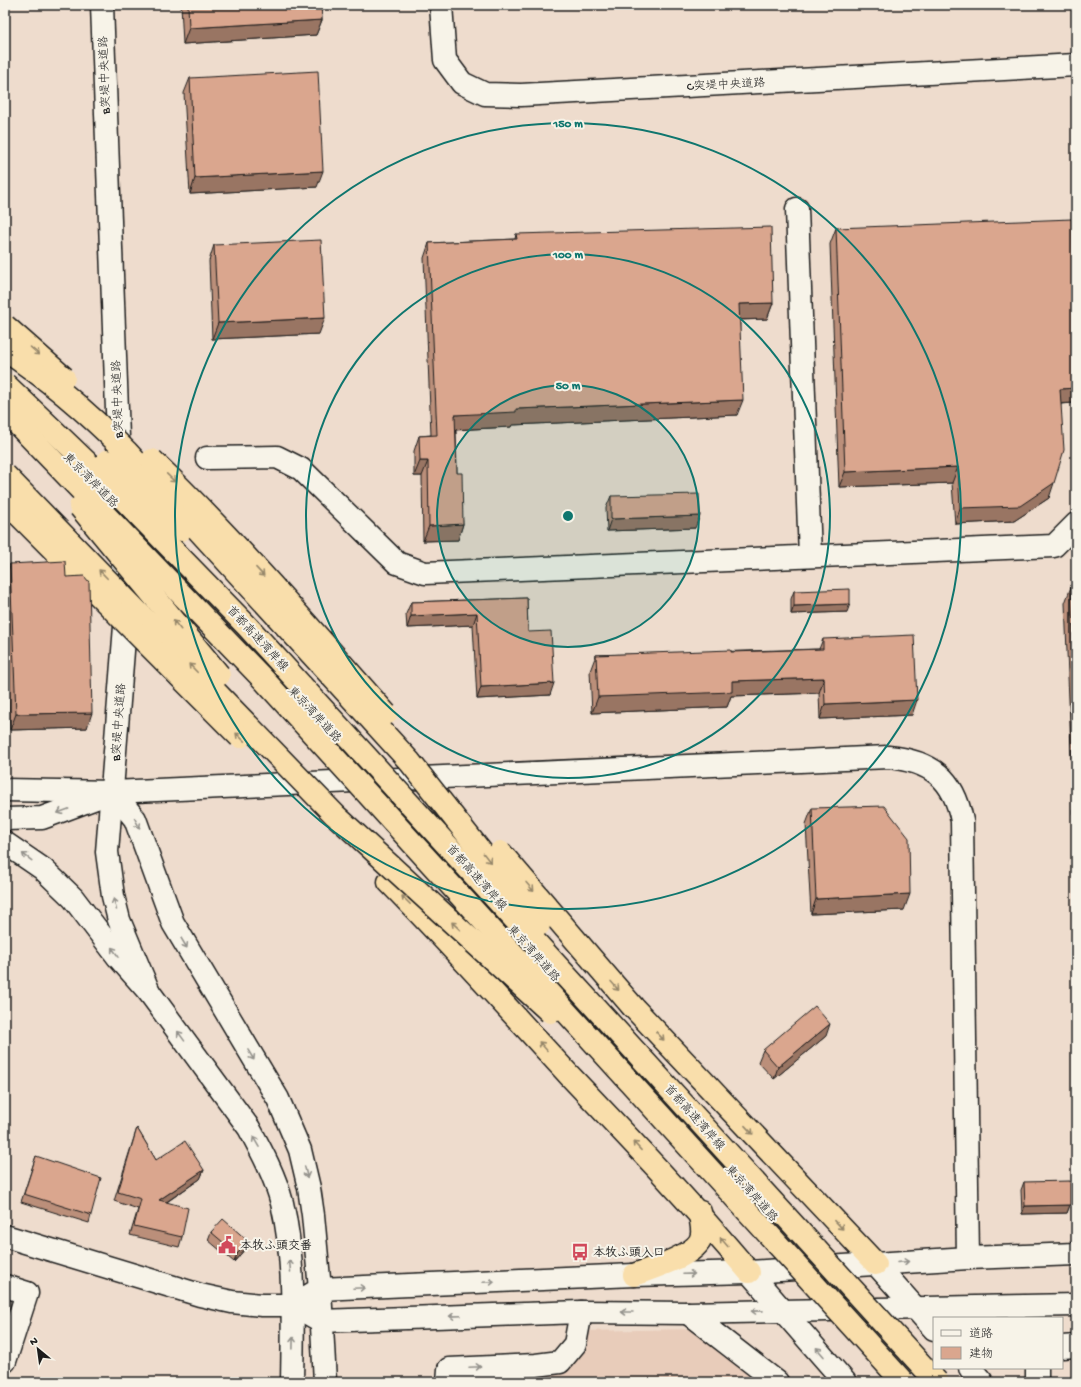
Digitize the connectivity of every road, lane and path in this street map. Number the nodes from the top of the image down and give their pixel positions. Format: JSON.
{"nodes":[{"id":1,"x":102,"y":5,"type":"edge"},
{"id":2,"x":441,"y":5,"type":"edge"},
{"id":3,"x":1076,"y":65,"type":"edge"},
{"id":4,"x":796,"y":209,"type":"dead end"},
{"id":5,"x":5,"y":326,"type":"edge"},
{"id":6,"x":5,"y":350,"type":"edge"},
{"id":7,"x":5,"y":367,"type":"edge"},
{"id":8,"x":5,"y":384,"type":"edge"},
{"id":9,"x":5,"y":392,"type":"edge"},
{"id":10,"x":5,"y":411,"type":"edge"},
{"id":11,"x":5,"y":416,"type":"edge"},
{"id":12,"x":5,"y":428,"type":"edge"},
{"id":13,"x":207,"y":458,"type":"dead end"},
{"id":14,"x":5,"y":475,"type":"edge"},
{"id":15,"x":5,"y":501,"type":"edge"},
{"id":16,"x":5,"y":516,"type":"edge"},
{"id":17,"x":1076,"y":524,"type":"edge"},
{"id":18,"x":810,"y":556,"type":"junction"},
{"id":19,"x":83,"y":580,"type":"junction"},
{"id":20,"x":416,"y":749,"type":"junction"},
{"id":21,"x":5,"y":790,"type":"edge"},
{"id":22,"x":113,"y":792,"type":"junction"},
{"id":23,"x":5,"y":820,"type":"edge"},
{"id":24,"x":5,"y":843,"type":"edge"},
{"id":25,"x":389,"y":882,"type":"junction"},
{"id":26,"x":149,"y":992,"type":"junction"},
{"id":27,"x":587,"y":1047,"type":"junction"},
{"id":28,"x":643,"y":1059,"type":"junction"},
{"id":29,"x":700,"y":1212,"type":"junction"},
{"id":30,"x":5,"y":1236,"type":"edge"},
{"id":31,"x":1076,"y":1254,"type":"edge"},
{"id":32,"x":968,"y":1258,"type":"junction"},
{"id":33,"x":876,"y":1264,"type":"junction"},
{"id":34,"x":750,"y":1272,"type":"junction"},
{"id":35,"x":634,"y":1275,"type":"junction"},
{"id":36,"x":5,"y":1286,"type":"edge"},
{"id":37,"x":320,"y":1290,"type":"junction"},
{"id":38,"x":293,"y":1305,"type":"junction"},
{"id":39,"x":1076,"y":1306,"type":"edge"},
{"id":40,"x":915,"y":1308,"type":"junction"},
{"id":41,"x":784,"y":1311,"type":"junction"},
{"id":42,"x":581,"y":1312,"type":"junction"},
{"id":43,"x":1036,"y":1312,"type":"edge"},
{"id":44,"x":688,"y":1313,"type":"junction"},
{"id":45,"x":963,"y":1313,"type":"edge"},
{"id":46,"x":321,"y":1321,"type":"junction"},
{"id":47,"x":933,"y":1328,"type":"edge"},
{"id":48,"x":1076,"y":1346,"type":"edge"},
{"id":49,"x":1063,"y":1347,"type":"edge"},
{"id":50,"x":5,"y":1361,"type":"edge"},
{"id":51,"x":971,"y":1369,"type":"edge"},
{"id":52,"x":1037,"y":1369,"type":"edge"},
{"id":53,"x":292,"y":1382,"type":"edge"},
{"id":54,"x":325,"y":1382,"type":"edge"},
{"id":55,"x":448,"y":1382,"type":"edge"},
{"id":56,"x":777,"y":1382,"type":"edge"},
{"id":57,"x":845,"y":1382,"type":"edge"},
{"id":58,"x":891,"y":1382,"type":"edge"},
{"id":59,"x":903,"y":1382,"type":"edge"},
{"id":60,"x":923,"y":1382,"type":"edge"},
{"id":61,"x":937,"y":1382,"type":"edge"},
{"id":62,"x":982,"y":1382,"type":"edge"},
{"id":63,"x":1037,"y":1382,"type":"edge"}],
"edges":[{"from":1,"to":22,"type":"street","name":"B突堤中央道路"},
{"from":2,"to":3,"type":"street","name":"C突堤中央道路"},
{"from":4,"to":18,"type":"street"},
{"from":5,"to":20,"type":"highway","one_way":true,"bridge":true},
{"from":6,"to":28,"type":"highway","one_way":true,"bridge":true},
{"from":7,"to":20,"type":"highway","bridge":true},
{"from":8,"to":28,"type":"highway","name":"首都高速湾岸線","bridge":true},
{"from":9,"to":60,"type":"highway","name":"東京湾岸道路"},
{"from":10,"to":59,"type":"highway","name":"東京湾岸道路","bridge":true},
{"from":25,"to":11,"type":"highway","one_way":true,"bridge":true},
{"from":12,"to":27,"type":"highway"},
{"from":13,"to":18,"type":"street"},
{"from":27,"to":14,"type":"highway","one_way":true,"bridge":true},
{"from":15,"to":19,"type":"highway","bridge":true},
{"from":16,"to":19,"type":"highway"},
{"from":17,"to":18,"type":"street"},
{"from":25,"to":19,"type":"highway","one_way":true,"bridge":true},
{"from":20,"to":33,"type":"highway","one_way":true,"bridge":true},
{"from":21,"to":22,"type":"street"},
{"from":22,"to":23,"type":"street","one_way":true},
{"from":26,"to":22,"type":"street","name":"B突堤中央道路","one_way":true},
{"from":22,"to":32,"type":"street"},
{"from":22,"to":37,"type":"street","one_way":true},
{"from":26,"to":24,"type":"street","one_way":true},
{"from":29,"to":25,"type":"highway","one_way":true},
{"from":38,"to":26,"type":"street","one_way":true},
{"from":27,"to":58,"type":"highway"},
{"from":28,"to":61,"type":"highway","name":"首都高速湾岸線","bridge":true},
{"from":34,"to":29,"type":"highway","one_way":true},
{"from":29,"to":35,"type":"highway"},
{"from":30,"to":38,"type":"street"},
{"from":31,"to":32,"type":"street"},
{"from":33,"to":32,"type":"street","one_way":true},
{"from":33,"to":34,"type":"street"},
{"from":33,"to":40,"type":"street"},
{"from":35,"to":34,"type":"street","one_way":true},
{"from":34,"to":41,"type":"street"},
{"from":37,"to":35,"type":"street","one_way":true},
{"from":36,"to":50,"type":"street"},
{"from":37,"to":38,"type":"street"},
{"from":37,"to":46,"type":"street"},
{"from":38,"to":46,"type":"street"},
{"from":53,"to":38,"type":"street","one_way":true},
{"from":39,"to":43,"type":"street"},
{"from":40,"to":41,"type":"street"},
{"from":40,"to":45,"type":"street"},
{"from":40,"to":47,"type":"street"},
{"from":41,"to":44,"type":"street","one_way":true},
{"from":57,"to":41,"type":"street","one_way":true},
{"from":44,"to":42,"type":"street","one_way":true},
{"from":42,"to":46,"type":"street","one_way":true},
{"from":55,"to":42,"type":"street","one_way":true},
{"from":43,"to":45,"type":"street"},
{"from":44,"to":56,"type":"street"},
{"from":46,"to":54,"type":"street"},
{"from":48,"to":49,"type":"street"},
{"from":51,"to":62,"type":"street"},
{"from":52,"to":63,"type":"street"}]}
